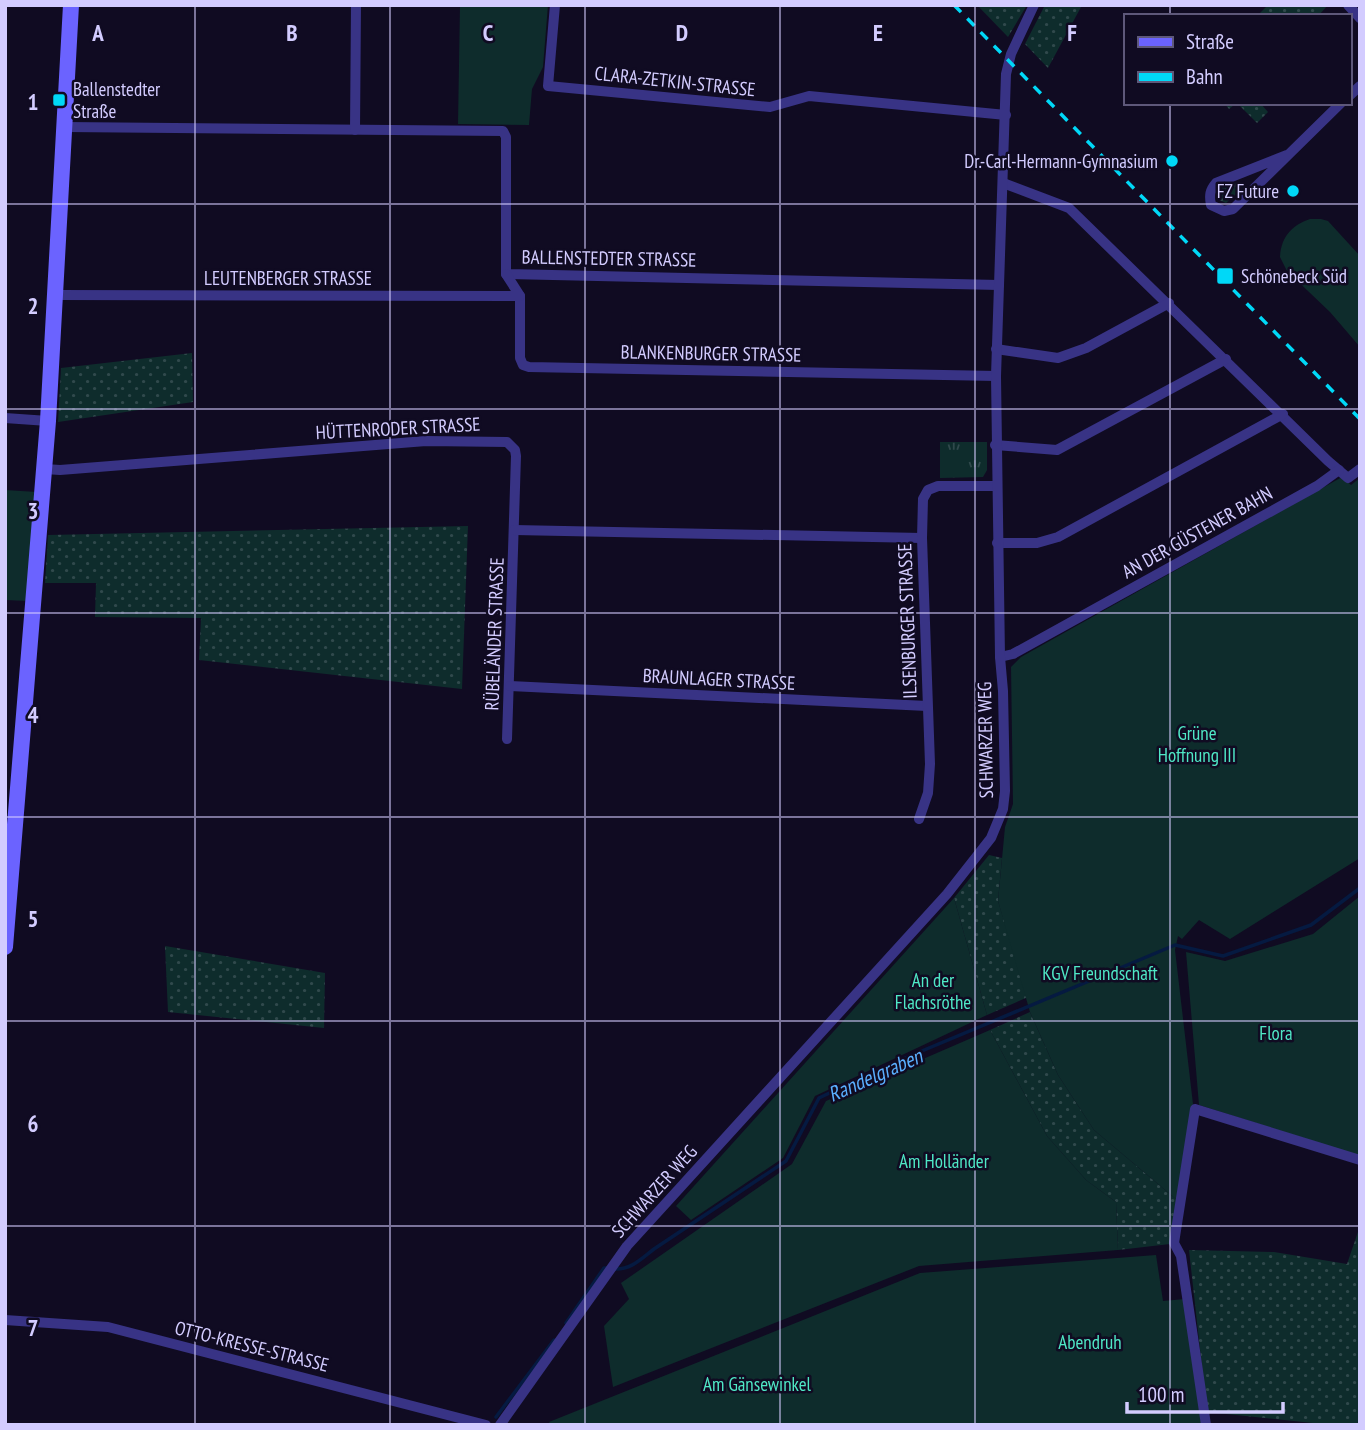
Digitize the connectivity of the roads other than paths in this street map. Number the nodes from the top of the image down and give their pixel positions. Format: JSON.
{"nodes":[{"id":1,"x":71,"y":5,"type":"edge"},
{"id":2,"x":356,"y":5,"type":"edge"},
{"id":3,"x":555,"y":5,"type":"edge"},
{"id":4,"x":1034,"y":5,"type":"edge"},
{"id":5,"x":1348,"y":5,"type":"edge"},
{"id":6,"x":1360,"y":18,"type":"edge"},
{"id":7,"x":1340,"y":105,"type":"edge"},
{"id":8,"x":1006,"y":115,"type":"junction"},
{"id":9,"x":65,"y":127,"type":"junction"},
{"id":10,"x":355,"y":130,"type":"junction"},
{"id":11,"x":1287,"y":155,"type":"junction"},
{"id":12,"x":1003,"y":183,"type":"junction"},
{"id":13,"x":506,"y":274,"type":"junction"},
{"id":14,"x":999,"y":285,"type":"junction"},
{"id":15,"x":57,"y":295,"type":"junction"},
{"id":16,"x":520,"y":296,"type":"junction"},
{"id":17,"x":1169,"y":303,"type":"junction"},
{"id":18,"x":996,"y":349,"type":"junction"},
{"id":19,"x":1226,"y":359,"type":"junction"},
{"id":20,"x":996,"y":376,"type":"junction"},
{"id":21,"x":1283,"y":414,"type":"junction"},
{"id":22,"x":5,"y":418,"type":"edge"},
{"id":23,"x":48,"y":421,"type":"junction"},
{"id":24,"x":995,"y":445,"type":"junction"},
{"id":25,"x":45,"y":469,"type":"junction"},
{"id":26,"x":1360,"y":469,"type":"edge"},
{"id":27,"x":1339,"y":470,"type":"junction"},
{"id":28,"x":996,"y":486,"type":"junction"},
{"id":29,"x":514,"y":530,"type":"junction"},
{"id":30,"x":922,"y":538,"type":"junction"},
{"id":31,"x":997,"y":544,"type":"junction"},
{"id":32,"x":1000,"y":657,"type":"junction"},
{"id":33,"x":510,"y":686,"type":"junction"},
{"id":34,"x":927,"y":706,"type":"junction"},
{"id":35,"x":507,"y":739,"type":"dead end"},
{"id":36,"x":919,"y":819,"type":"dead end"},
{"id":37,"x":5,"y":947,"type":"edge"},
{"id":38,"x":1360,"y":1160,"type":"edge"},
{"id":39,"x":5,"y":1320,"type":"edge"},
{"id":40,"x":486,"y":1425,"type":"edge"},
{"id":41,"x":500,"y":1425,"type":"edge"},
{"id":42,"x":1206,"y":1425,"type":"edge"}],
"edges":[{"from":1,"to":9,"type":"street"},
{"from":2,"to":10,"type":"street"},
{"from":3,"to":8,"type":"street","name":"CLARA-ZETKIN-STRASSE"},
{"from":4,"to":8,"type":"street","name":"SCHWARZER WEG"},
{"from":5,"to":6,"type":"street"},
{"from":7,"to":11,"type":"street"},
{"from":8,"to":12,"type":"street","name":"SCHWARZER WEG"},
{"from":9,"to":10,"type":"street","name":"BALLENSTEDTER STRASSE"},
{"from":9,"to":15,"type":"street"},
{"from":10,"to":13,"type":"street","name":"BALLENSTEDTER STRASSE"},
{"from":11,"to":11,"type":"street"},
{"from":12,"to":14,"type":"street","name":"SCHWARZER WEG"},
{"from":12,"to":17,"type":"street"},
{"from":13,"to":14,"type":"street","name":"BALLENSTEDTER STRASSE"},
{"from":13,"to":16,"type":"street"},
{"from":14,"to":18,"type":"street","name":"SCHWARZER WEG"},
{"from":15,"to":16,"type":"street","name":"LEUTENBERGER STRASSE"},
{"from":15,"to":23,"type":"street"},
{"from":16,"to":20,"type":"street","name":"BLANKENBURGER STRASSE"},
{"from":17,"to":18,"type":"street"},
{"from":17,"to":19,"type":"street"},
{"from":18,"to":20,"type":"street","name":"SCHWARZER WEG"},
{"from":19,"to":21,"type":"street"},
{"from":19,"to":24,"type":"street"},
{"from":20,"to":24,"type":"street","name":"SCHWARZER WEG"},
{"from":21,"to":27,"type":"street"},
{"from":21,"to":31,"type":"street"},
{"from":22,"to":23,"type":"street"},
{"from":23,"to":25,"type":"street"},
{"from":24,"to":28,"type":"street","name":"SCHWARZER WEG"},
{"from":25,"to":29,"type":"street","name":"HÜTTENRODER STRASSE"},
{"from":25,"to":37,"type":"street"},
{"from":26,"to":27,"type":"street"},
{"from":27,"to":32,"type":"street","name":"AN DER GÜSTENER BAHN"},
{"from":28,"to":30,"type":"street","name":"ILSENBURGER STRASSE"},
{"from":28,"to":31,"type":"street","name":"SCHWARZER WEG"},
{"from":29,"to":30,"type":"street"},
{"from":29,"to":33,"type":"street","name":"RÜBELÄNDER STRASSE"},
{"from":30,"to":34,"type":"street","name":"ILSENBURGER STRASSE"},
{"from":31,"to":32,"type":"street","name":"SCHWARZER WEG"},
{"from":32,"to":41,"type":"street","name":"SCHWARZER WEG"},
{"from":33,"to":34,"type":"street","name":"BRAUNLAGER STRASSE"},
{"from":33,"to":35,"type":"street","name":"RÜBELÄNDER STRASSE"},
{"from":34,"to":36,"type":"street","name":"ILSENBURGER STRASSE"},
{"from":38,"to":42,"type":"street"},
{"from":39,"to":40,"type":"street","name":"OTTO-KRESSE-STRASSE"}]}
